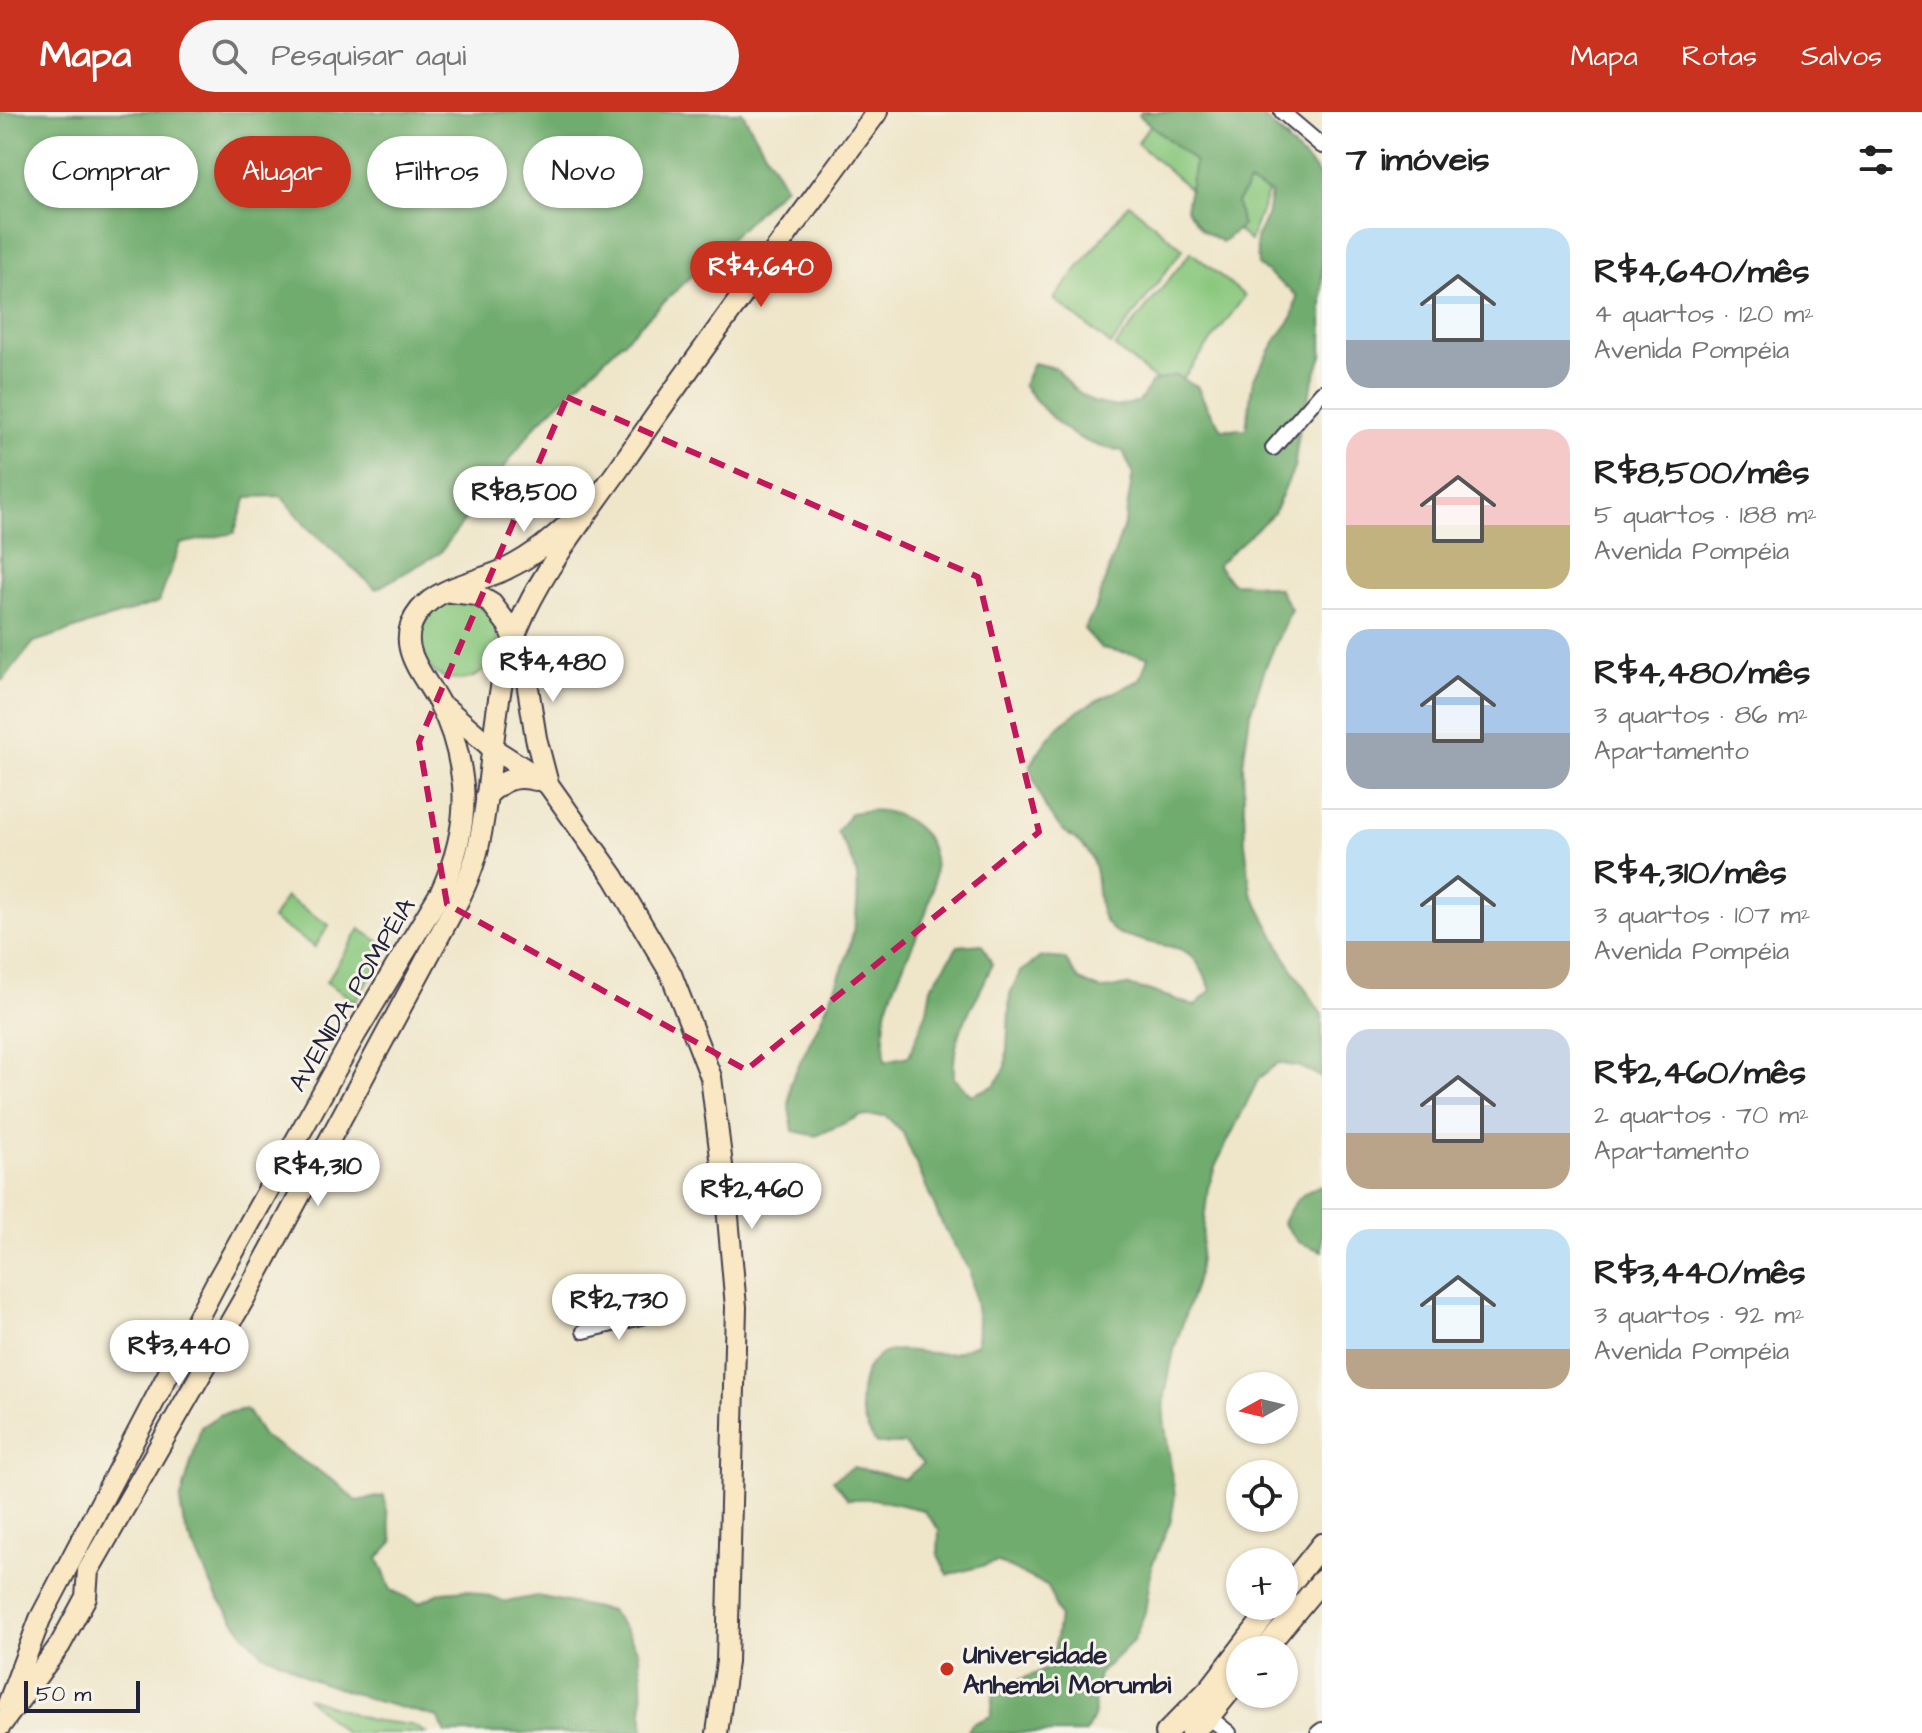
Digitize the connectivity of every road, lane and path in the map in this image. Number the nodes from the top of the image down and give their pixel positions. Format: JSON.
{"nodes":[{"id":1,"x":877,"y":112,"type":"edge"},
{"id":2,"x":1282,"y":112,"type":"edge"},
{"id":3,"x":1322,"y":146,"type":"edge"},
{"id":4,"x":1321,"y":396,"type":"edge"},
{"id":5,"x":1273,"y":448,"type":"dead end"},
{"id":6,"x":610,"y":481,"type":"junction"},
{"id":7,"x":443,"y":594,"type":"junction"},
{"id":8,"x":515,"y":637,"type":"junction"},
{"id":9,"x":438,"y":701,"type":"junction"},
{"id":10,"x":492,"y":748,"type":"junction"},
{"id":11,"x":548,"y":784,"type":"junction"},
{"id":12,"x":486,"y":796,"type":"junction"},
{"id":13,"x":279,"y":1169,"type":"junction"},
{"id":14,"x":287,"y":1218,"type":"junction"},
{"id":15,"x":645,"y":1316,"type":"dead end"},
{"id":16,"x":584,"y":1331,"type":"dead end"},
{"id":17,"x":179,"y":1353,"type":"junction"},
{"id":18,"x":204,"y":1368,"type":"junction"},
{"id":19,"x":1322,"y":1544,"type":"edge"},
{"id":20,"x":1298,"y":1574,"type":"edge"},
{"id":21,"x":1322,"y":1580,"type":"edge"},
{"id":22,"x":1262,"y":1620,"type":"edge"},
{"id":23,"x":1276,"y":1636,"type":"edge"},
{"id":24,"x":1226,"y":1696,"type":"edge"},
{"id":25,"x":1209,"y":1717,"type":"junction"},
{"id":26,"x":0,"y":1726,"type":"edge"},
{"id":27,"x":717,"y":1733,"type":"edge"},
{"id":28,"x":1166,"y":1733,"type":"edge"},
{"id":29,"x":1191,"y":1733,"type":"edge"},
{"id":30,"x":1229,"y":1733,"type":"edge"}],
"edges":[{"from":1,"to":6,"type":"main road","name":"AVENIDA POMPÉIA"},
{"from":2,"to":3,"type":"street"},
{"from":4,"to":5,"type":"street"},
{"from":6,"to":7,"type":"main road","name":"AVENIDA POMPÉIA"},
{"from":6,"to":8,"type":"main road","name":"AVENIDA POMPÉIA"},
{"from":7,"to":8,"type":"main road"},
{"from":7,"to":9,"type":"main road","name":"AVENIDA POMPÉIA"},
{"from":8,"to":10,"type":"main road","name":"AVENIDA POMPÉIA"},
{"from":8,"to":11,"type":"main road"},
{"from":9,"to":10,"type":"main road"},
{"from":9,"to":13,"type":"main road","name":"AVENIDA POMPÉIA"},
{"from":10,"to":11,"type":"main road"},
{"from":10,"to":12,"type":"main road","name":"AVENIDA POMPÉIA"},
{"from":11,"to":12,"type":"main road"},
{"from":11,"to":27,"type":"main road"},
{"from":12,"to":14,"type":"main road","name":"AVENIDA POMPÉIA"},
{"from":13,"to":14,"type":"main road"},
{"from":13,"to":17,"type":"main road","name":"AVENIDA POMPÉIA"},
{"from":14,"to":18,"type":"main road","name":"AVENIDA POMPÉIA"},
{"from":15,"to":16,"type":"street"},
{"from":17,"to":18,"type":"main road"},
{"from":17,"to":26,"type":"main road","name":"AVENIDA POMPÉIA"},
{"from":18,"to":26,"type":"main road","name":"AVENIDA POMPÉIA"},
{"from":19,"to":20,"type":"main road"},
{"from":21,"to":23,"type":"main road"},
{"from":22,"to":28,"type":"main road"},
{"from":24,"to":25,"type":"main road"},
{"from":25,"to":29,"type":"main road"},
{"from":25,"to":30,"type":"street"}]}
